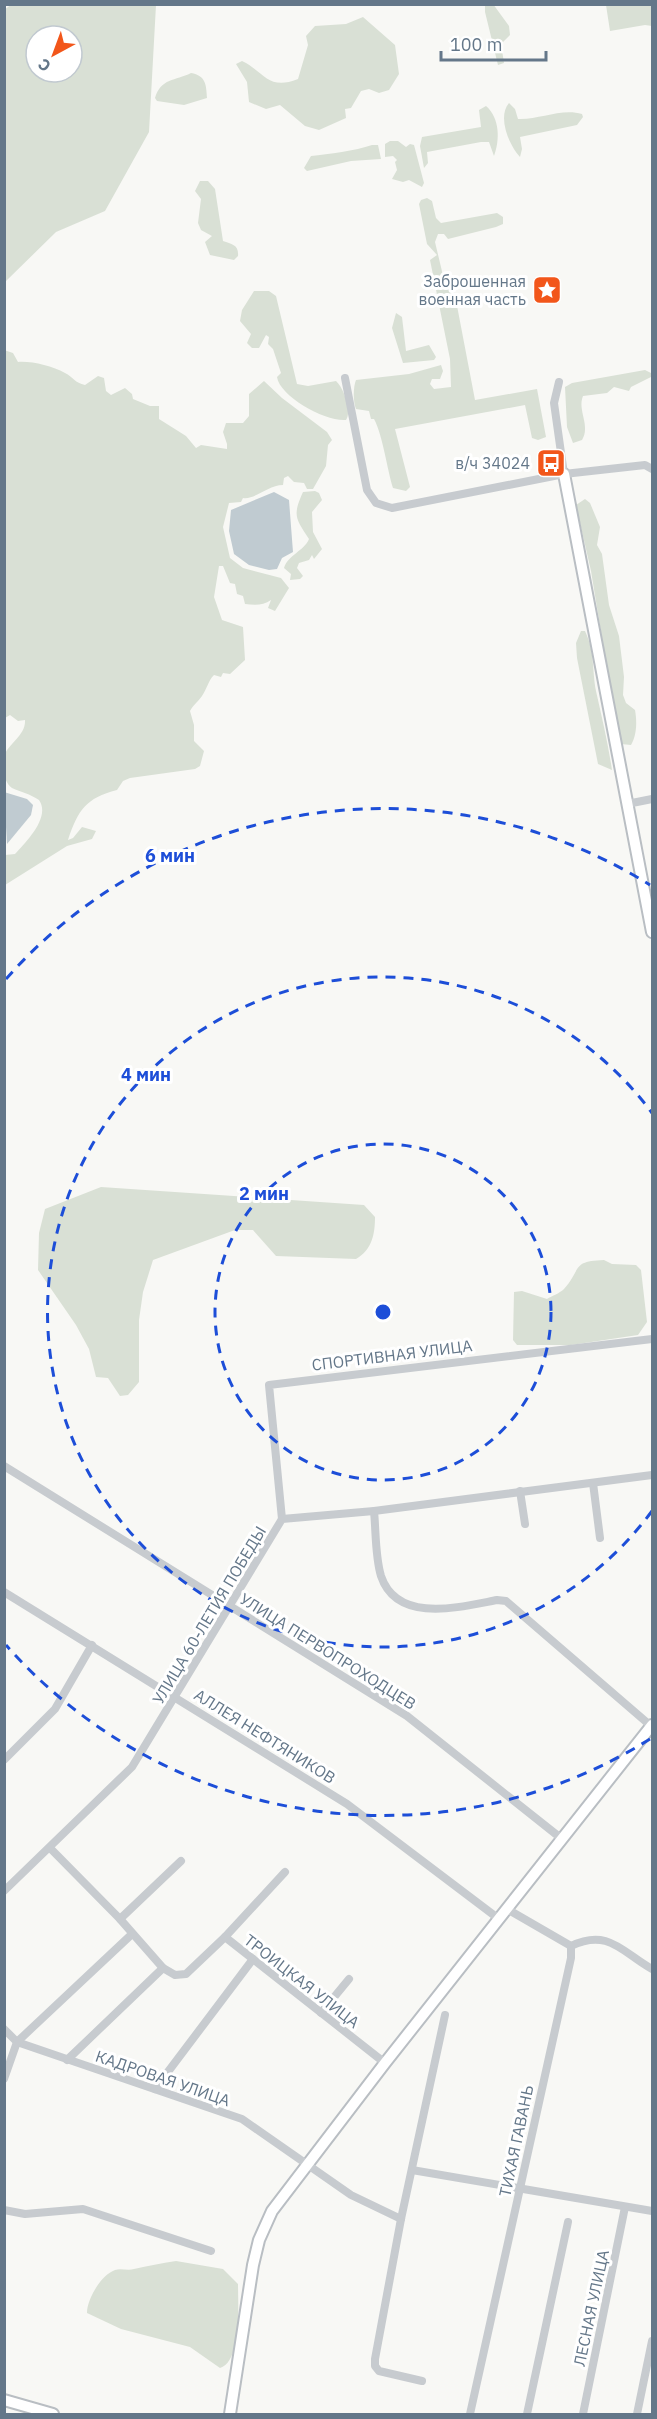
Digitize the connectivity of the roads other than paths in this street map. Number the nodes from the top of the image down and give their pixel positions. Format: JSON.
{"nodes":[{"id":1,"x":345,"y":378,"type":"dead end"},
{"id":2,"x":559,"y":382,"type":"dead end"},
{"id":3,"x":652,"y":469,"type":"edge"},
{"id":4,"x":564,"y":474,"type":"junction"},
{"id":5,"x":652,"y":799,"type":"edge"},
{"id":6,"x":627,"y":804,"type":"junction"},
{"id":7,"x":652,"y":932,"type":"edge"},
{"id":8,"x":652,"y":1339,"type":"edge"},
{"id":9,"x":4,"y":1467,"type":"edge"},
{"id":10,"x":652,"y":1475,"type":"edge"},
{"id":11,"x":593,"y":1483,"type":"junction"},
{"id":12,"x":520,"y":1491,"type":"junction"},
{"id":13,"x":374,"y":1511,"type":"junction"},
{"id":14,"x":282,"y":1519,"type":"junction"},
{"id":15,"x":525,"y":1524,"type":"dead end"},
{"id":16,"x":600,"y":1538,"type":"dead end"},
{"id":17,"x":4,"y":1592,"type":"edge"},
{"id":18,"x":230,"y":1605,"type":"junction"},
{"id":19,"x":92,"y":1645,"type":"junction"},
{"id":20,"x":176,"y":1696,"type":"junction"},
{"id":21,"x":652,"y":1725,"type":"edge"},
{"id":22,"x":4,"y":1760,"type":"edge"},
{"id":23,"x":562,"y":1839,"type":"junction"},
{"id":24,"x":50,"y":1848,"type":"junction"},
{"id":25,"x":181,"y":1861,"type":"dead end"},
{"id":26,"x":285,"y":1872,"type":"dead end"},
{"id":27,"x":4,"y":1891,"type":"edge"},
{"id":28,"x":507,"y":1910,"type":"junction"},
{"id":29,"x":120,"y":1919,"type":"junction"},
{"id":30,"x":499,"y":1919,"type":"junction"},
{"id":31,"x":132,"y":1934,"type":"junction"},
{"id":32,"x":225,"y":1937,"type":"junction"},
{"id":33,"x":571,"y":1946,"type":"junction"},
{"id":34,"x":253,"y":1959,"type":"junction"},
{"id":35,"x":163,"y":1968,"type":"junction"},
{"id":36,"x":652,"y":1970,"type":"edge"},
{"id":37,"x":349,"y":1979,"type":"dead end"},
{"id":38,"x":321,"y":2013,"type":"junction"},
{"id":39,"x":445,"y":2015,"type":"dead end"},
{"id":40,"x":4,"y":2029,"type":"edge"},
{"id":41,"x":17,"y":2042,"type":"junction"},
{"id":42,"x":67,"y":2060,"type":"junction"},
{"id":43,"x":385,"y":2063,"type":"junction"},
{"id":44,"x":4,"y":2079,"type":"edge"},
{"id":45,"x":155,"y":2089,"type":"junction"},
{"id":46,"x":306,"y":2166,"type":"junction"},
{"id":47,"x":412,"y":2170,"type":"junction"},
{"id":48,"x":520,"y":2187,"type":"junction"},
{"id":49,"x":625,"y":2207,"type":"junction"},
{"id":50,"x":4,"y":2210,"type":"edge"},
{"id":51,"x":652,"y":2211,"type":"edge"},
{"id":52,"x":401,"y":2219,"type":"junction"},
{"id":53,"x":568,"y":2222,"type":"dead end"},
{"id":54,"x":211,"y":2251,"type":"dead end"},
{"id":55,"x":652,"y":2342,"type":"edge"},
{"id":56,"x":422,"y":2381,"type":"dead end"},
{"id":57,"x":4,"y":2400,"type":"edge"},
{"id":58,"x":53,"y":2415,"type":"edge"},
{"id":59,"x":230,"y":2415,"type":"edge"},
{"id":60,"x":470,"y":2415,"type":"edge"},
{"id":61,"x":527,"y":2415,"type":"edge"},
{"id":62,"x":583,"y":2415,"type":"edge"},
{"id":63,"x":637,"y":2415,"type":"edge"}],
"edges":[{"from":1,"to":4,"type":"street"},
{"from":2,"to":4,"type":"street"},
{"from":3,"to":4,"type":"street"},
{"from":4,"to":6,"type":"street"},
{"from":5,"to":6,"type":"street"},
{"from":6,"to":7,"type":"street"},
{"from":8,"to":14,"type":"street","name":"СПОРТИВНАЯ УЛИЦА"},
{"from":9,"to":18,"type":"street","name":"УЛИЦА ПЕРВОПРОХОДЦЕВ"},
{"from":10,"to":11,"type":"street","name":"УЛИЦА 60-ЛЕТИЯ ПОБЕДЫ"},
{"from":11,"to":12,"type":"street","name":"УЛИЦА 60-ЛЕТИЯ ПОБЕДЫ"},
{"from":11,"to":16,"type":"street"},
{"from":12,"to":13,"type":"street","name":"УЛИЦА 60-ЛЕТИЯ ПОБЕДЫ"},
{"from":12,"to":15,"type":"street"},
{"from":13,"to":14,"type":"street","name":"УЛИЦА 60-ЛЕТИЯ ПОБЕДЫ"},
{"from":13,"to":21,"type":"street"},
{"from":14,"to":18,"type":"street","name":"УЛИЦА 60-ЛЕТИЯ ПОБЕДЫ"},
{"from":17,"to":19,"type":"street","name":"АЛЛЕЯ НЕФТЯНИКОВ"},
{"from":18,"to":20,"type":"street","name":"УЛИЦА 60-ЛЕТИЯ ПОБЕДЫ"},
{"from":18,"to":23,"type":"street","name":"УЛИЦА ПЕРВОПРОХОДЦЕВ"},
{"from":19,"to":20,"type":"street","name":"АЛЛЕЯ НЕФТЯНИКОВ"},
{"from":19,"to":22,"type":"street"},
{"from":20,"to":24,"type":"street","name":"УЛИЦА 60-ЛЕТИЯ ПОБЕДЫ"},
{"from":20,"to":30,"type":"street","name":"АЛЛЕЯ НЕФТЯНИКОВ"},
{"from":21,"to":23,"type":"street"},
{"from":23,"to":28,"type":"street"},
{"from":24,"to":27,"type":"street","name":"УЛИЦА 60-ЛЕТИЯ ПОБЕДЫ"},
{"from":24,"to":29,"type":"street"},
{"from":25,"to":29,"type":"street"},
{"from":26,"to":32,"type":"street"},
{"from":28,"to":30,"type":"street"},
{"from":28,"to":33,"type":"street"},
{"from":29,"to":31,"type":"street"},
{"from":30,"to":43,"type":"street"},
{"from":31,"to":35,"type":"street"},
{"from":31,"to":41,"type":"street"},
{"from":32,"to":34,"type":"street","name":"ТРОИЦКАЯ УЛИЦА"},
{"from":32,"to":35,"type":"street","name":"ТРОИЦКАЯ УЛИЦА"},
{"from":33,"to":36,"type":"street"},
{"from":33,"to":48,"type":"street","name":"ТИХАЯ ГАВАНЬ"},
{"from":34,"to":38,"type":"street","name":"ТРОИЦКАЯ УЛИЦА"},
{"from":34,"to":45,"type":"street"},
{"from":35,"to":42,"type":"street"},
{"from":37,"to":38,"type":"street"},
{"from":38,"to":43,"type":"street","name":"ТРОИЦКАЯ УЛИЦА"},
{"from":39,"to":47,"type":"street"},
{"from":40,"to":41,"type":"street","name":"КАДРОВАЯ УЛИЦА"},
{"from":41,"to":42,"type":"street","name":"КАДРОВАЯ УЛИЦА"},
{"from":41,"to":44,"type":"street"},
{"from":42,"to":45,"type":"street","name":"КАДРОВАЯ УЛИЦА"},
{"from":43,"to":46,"type":"street"},
{"from":45,"to":46,"type":"street","name":"КАДРОВАЯ УЛИЦА"},
{"from":46,"to":52,"type":"street","name":"КАДРОВАЯ УЛИЦА"},
{"from":46,"to":59,"type":"street"},
{"from":47,"to":48,"type":"street"},
{"from":47,"to":52,"type":"street"},
{"from":48,"to":49,"type":"street"},
{"from":48,"to":60,"type":"street","name":"ТИХАЯ ГАВАНЬ"},
{"from":49,"to":51,"type":"street"},
{"from":49,"to":62,"type":"street","name":"ЛЕСНАЯ УЛИЦА"},
{"from":50,"to":54,"type":"street"},
{"from":52,"to":56,"type":"street"},
{"from":53,"to":61,"type":"street"},
{"from":55,"to":63,"type":"street"},
{"from":57,"to":58,"type":"street"}]}
